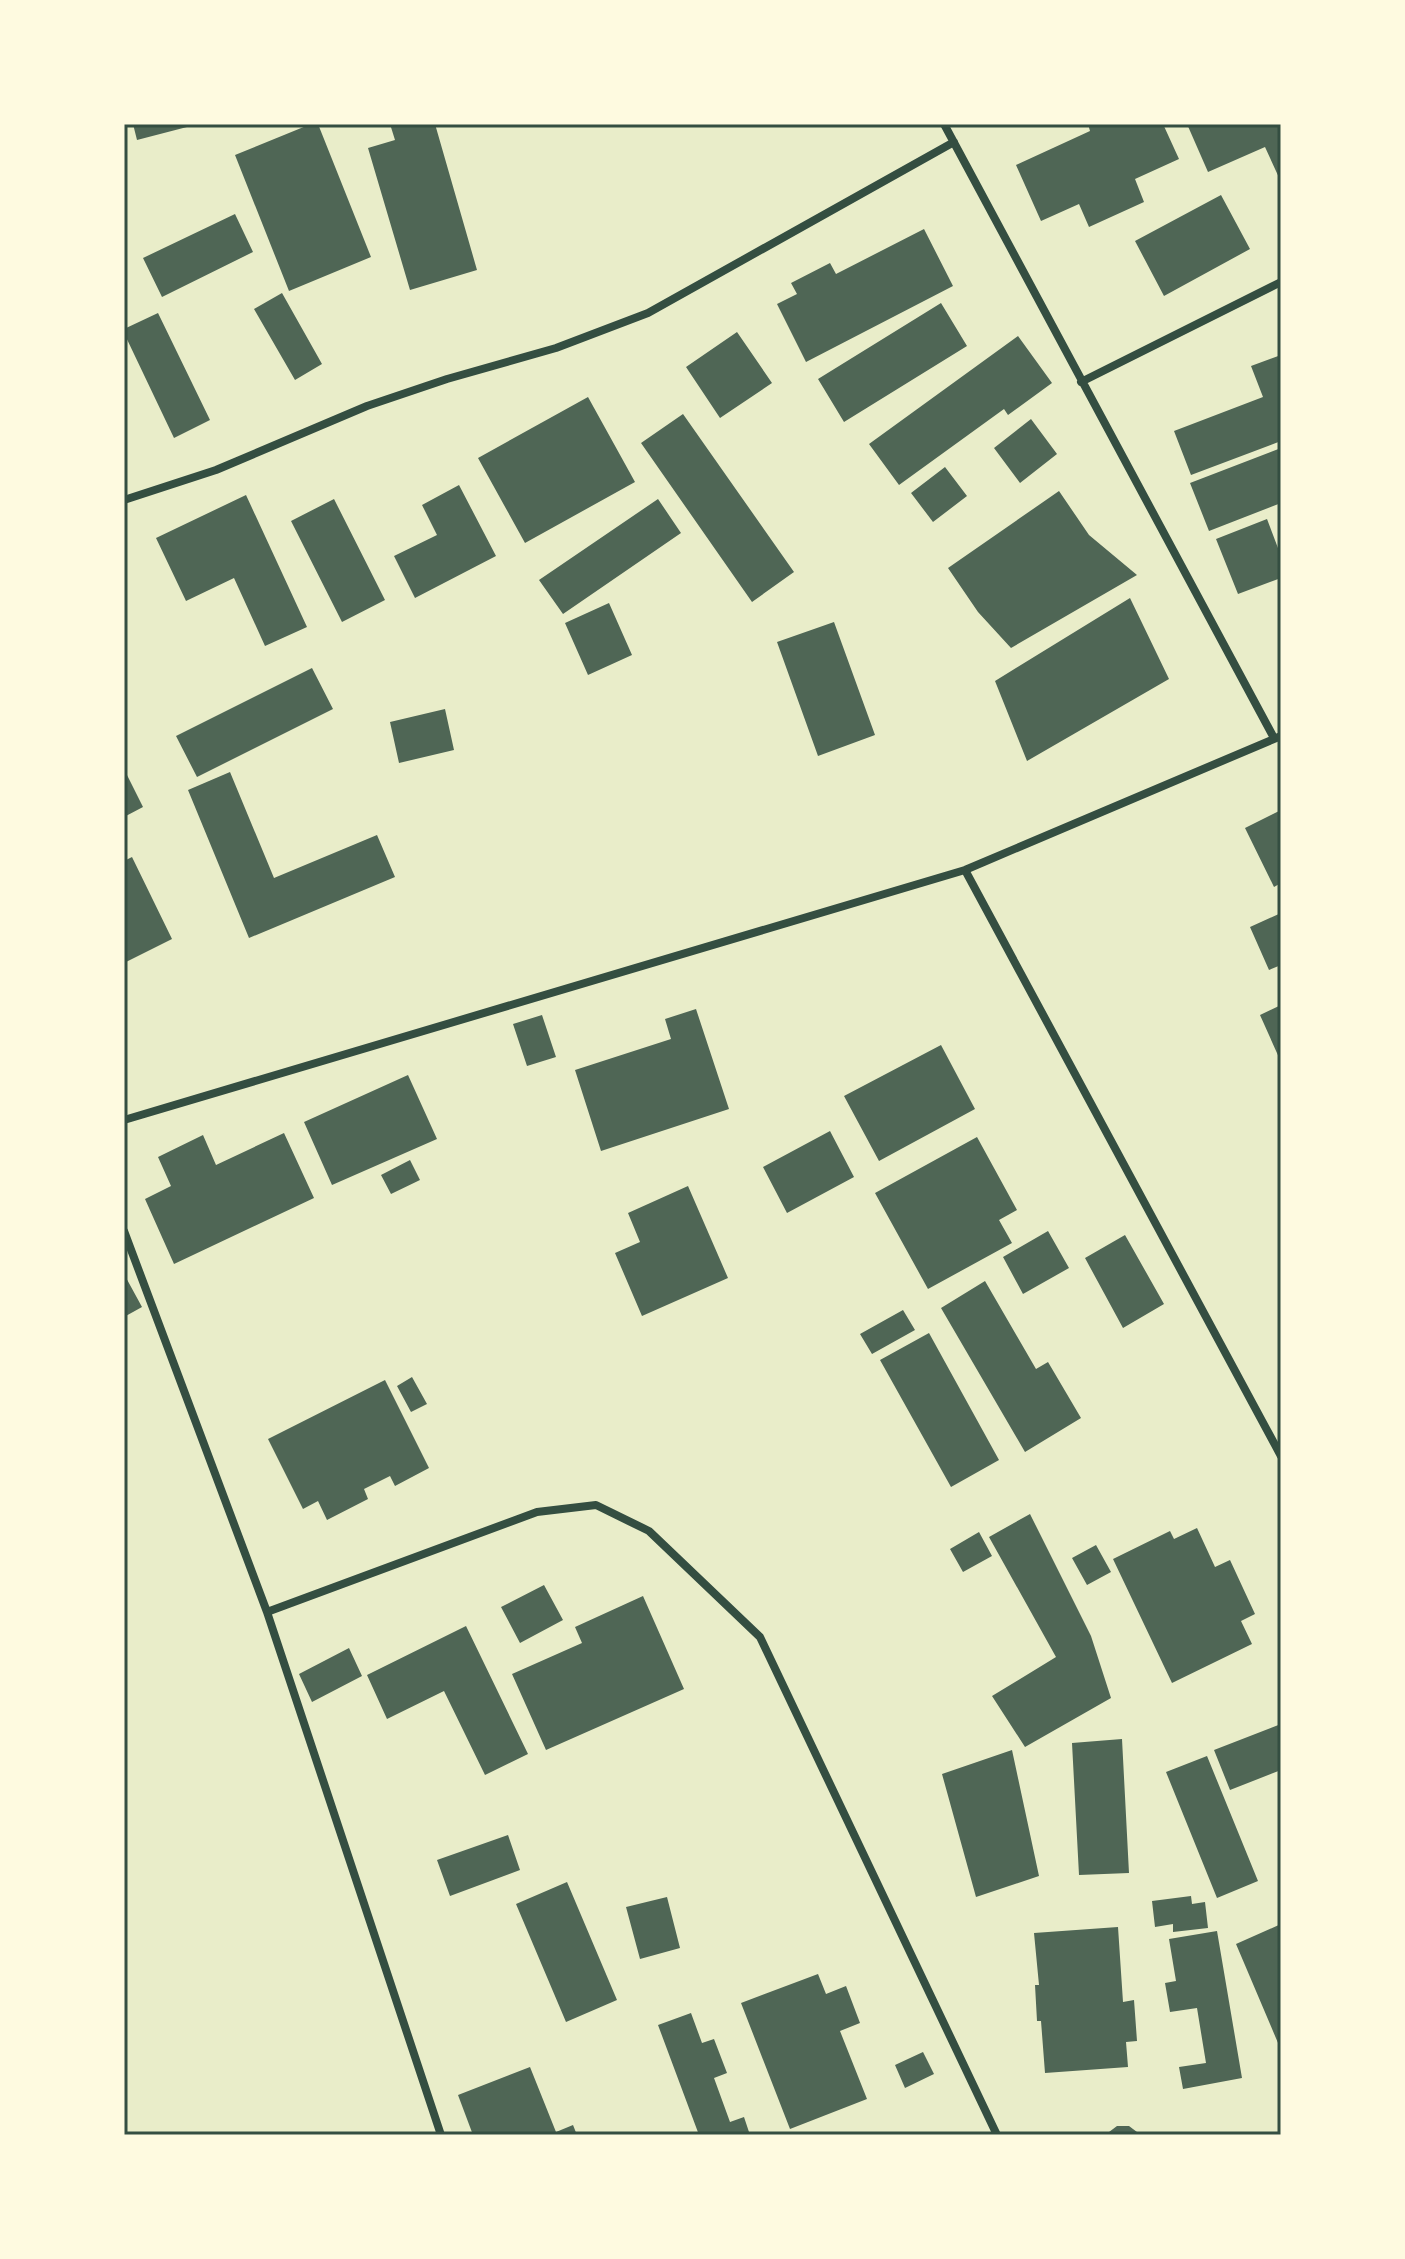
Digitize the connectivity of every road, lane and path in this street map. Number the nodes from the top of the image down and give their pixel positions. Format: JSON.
{"nodes":[{"id":1,"x":944,"y":124,"type":"edge"},
{"id":2,"x":954,"y":142,"type":"junction"},
{"id":3,"x":1281,"y":282,"type":"edge"},
{"id":4,"x":1081,"y":382,"type":"junction"},
{"id":5,"x":124,"y":500,"type":"edge"},
{"id":6,"x":1277,"y":737,"type":"edge"},
{"id":7,"x":965,"y":870,"type":"junction"},
{"id":8,"x":124,"y":1120,"type":"edge"},
{"id":9,"x":124,"y":1231,"type":"edge"},
{"id":10,"x":1281,"y":1456,"type":"edge"},
{"id":11,"x":267,"y":1612,"type":"junction"},
{"id":12,"x":441,"y":2135,"type":"edge"},
{"id":13,"x":997,"y":2135,"type":"edge"}],
"edges":[{"from":1,"to":2,"type":"street"},
{"from":2,"to":4,"type":"street"},
{"from":2,"to":5,"type":"street"},
{"from":3,"to":4,"type":"street"},
{"from":4,"to":6,"type":"street"},
{"from":6,"to":7,"type":"street"},
{"from":7,"to":8,"type":"street"},
{"from":7,"to":10,"type":"street"},
{"from":9,"to":11,"type":"street"},
{"from":11,"to":12,"type":"street"},
{"from":11,"to":13,"type":"street"}]}
